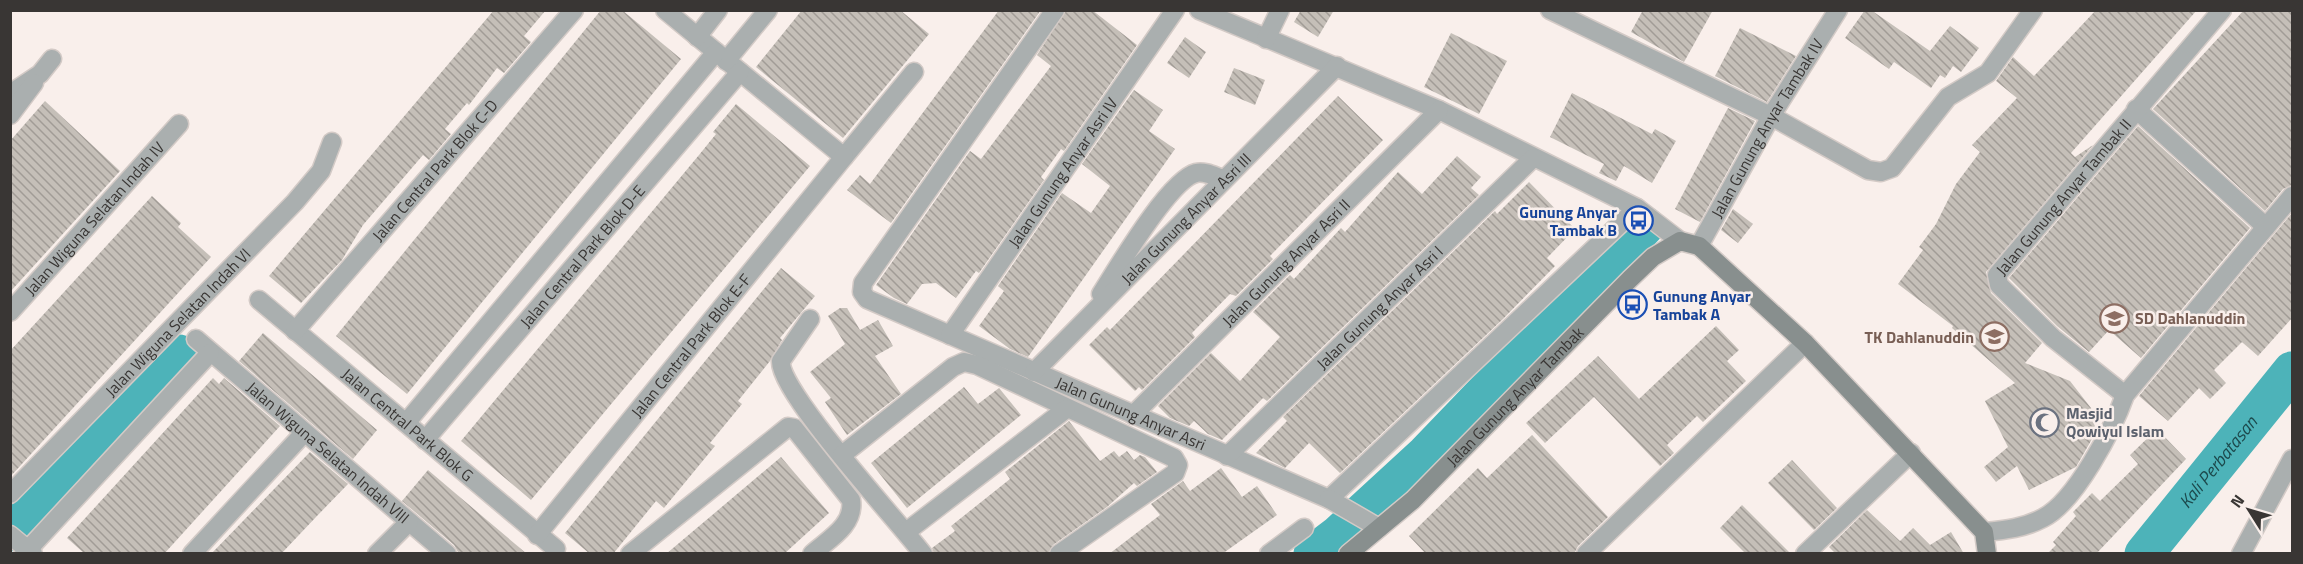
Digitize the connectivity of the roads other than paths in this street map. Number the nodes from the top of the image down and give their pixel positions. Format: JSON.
{"nodes":[{"id":1,"x":574,"y":10,"type":"edge"},
{"id":2,"x":665,"y":10,"type":"edge"},
{"id":3,"x":718,"y":10,"type":"edge"},
{"id":4,"x":768,"y":10,"type":"edge"},
{"id":5,"x":1055,"y":10,"type":"edge"},
{"id":6,"x":1175,"y":10,"type":"edge"},
{"id":7,"x":1199,"y":10,"type":"edge"},
{"id":8,"x":1280,"y":10,"type":"edge"},
{"id":9,"x":1550,"y":10,"type":"edge"},
{"id":10,"x":1838,"y":10,"type":"edge"},
{"id":11,"x":2033,"y":10,"type":"edge"},
{"id":12,"x":2222,"y":10,"type":"edge"},
{"id":13,"x":697,"y":37,"type":"junction"},
{"id":14,"x":1266,"y":39,"type":"junction"},
{"id":15,"x":52,"y":59,"type":"dead end"},
{"id":16,"x":727,"y":62,"type":"junction"},
{"id":17,"x":1337,"y":66,"type":"junction"},
{"id":18,"x":914,"y":72,"type":"dead end"},
{"id":19,"x":40,"y":74,"type":"junction"},
{"id":20,"x":10,"y":94,"type":"edge"},
{"id":21,"x":2136,"y":109,"type":"junction"},
{"id":22,"x":1439,"y":110,"type":"junction"},
{"id":23,"x":10,"y":115,"type":"edge"},
{"id":24,"x":1771,"y":116,"type":"junction"},
{"id":25,"x":179,"y":124,"type":"dead end"},
{"id":26,"x":332,"y":142,"type":"dead end"},
{"id":27,"x":844,"y":157,"type":"junction"},
{"id":28,"x":1533,"y":158,"type":"junction"},
{"id":29,"x":1223,"y":179,"type":"junction"},
{"id":30,"x":2292,"y":196,"type":"edge"},
{"id":31,"x":1637,"y":208,"type":"junction"},
{"id":32,"x":2266,"y":226,"type":"junction"},
{"id":33,"x":1680,"y":241,"type":"junction"},
{"id":34,"x":1699,"y":246,"type":"junction"},
{"id":35,"x":259,"y":300,"type":"dead end"},
{"id":36,"x":10,"y":312,"type":"edge"},
{"id":37,"x":1087,"y":319,"type":"junction"},
{"id":38,"x":810,"y":320,"type":"dead end"},
{"id":39,"x":295,"y":331,"type":"junction"},
{"id":40,"x":950,"y":335,"type":"junction"},
{"id":41,"x":196,"y":339,"type":"dead end"},
{"id":42,"x":1804,"y":343,"type":"junction"},
{"id":43,"x":210,"y":352,"type":"junction"},
{"id":44,"x":1034,"y":372,"type":"junction"},
{"id":45,"x":2125,"y":395,"type":"junction"},
{"id":46,"x":1066,"y":409,"type":"junction"},
{"id":47,"x":1133,"y":415,"type":"junction"},
{"id":48,"x":406,"y":423,"type":"junction"},
{"id":49,"x":303,"y":433,"type":"junction"},
{"id":50,"x":425,"y":440,"type":"junction"},
{"id":51,"x":1911,"y":453,"type":"junction"},
{"id":52,"x":842,"y":455,"type":"junction"},
{"id":53,"x":1227,"y":456,"type":"junction"},
{"id":54,"x":2292,"y":459,"type":"edge"},
{"id":55,"x":10,"y":494,"type":"edge"},
{"id":56,"x":1333,"y":501,"type":"junction"},
{"id":57,"x":409,"y":522,"type":"junction"},
{"id":58,"x":1304,"y":528,"type":"dead end"},
{"id":59,"x":1379,"y":528,"type":"junction"},
{"id":60,"x":906,"y":532,"type":"junction"},
{"id":61,"x":1984,"y":532,"type":"junction"},
{"id":62,"x":537,"y":535,"type":"junction"},
{"id":63,"x":23,"y":546,"type":"edge"},
{"id":64,"x":556,"y":549,"type":"dead end"},
{"id":65,"x":192,"y":554,"type":"edge"},
{"id":66,"x":377,"y":554,"type":"edge"},
{"id":67,"x":447,"y":554,"type":"edge"},
{"id":68,"x":630,"y":554,"type":"edge"},
{"id":69,"x":812,"y":554,"type":"edge"},
{"id":70,"x":923,"y":554,"type":"edge"},
{"id":71,"x":1059,"y":554,"type":"edge"},
{"id":72,"x":1269,"y":554,"type":"edge"},
{"id":73,"x":1348,"y":554,"type":"edge"},
{"id":74,"x":1586,"y":554,"type":"edge"},
{"id":75,"x":1804,"y":554,"type":"edge"},
{"id":76,"x":1987,"y":554,"type":"edge"},
{"id":77,"x":2241,"y":554,"type":"edge"}],
"edges":[{"from":1,"to":39,"type":"street","name":"Jalan Central Park Blok C-D"},
{"from":2,"to":13,"type":"street"},
{"from":3,"to":13,"type":"street"},
{"from":4,"to":16,"type":"street"},
{"from":5,"to":40,"type":"street","name":"Jalan Gunung Anyar Asri"},
{"from":6,"to":40,"type":"street","name":"Jalan Gunung Anyar Asri IV"},
{"from":7,"to":14,"type":"street"},
{"from":8,"to":14,"type":"street"},
{"from":9,"to":24,"type":"street"},
{"from":10,"to":24,"type":"street","name":"Jalan Gunung Anyar Tambak IV"},
{"from":11,"to":24,"type":"street"},
{"from":12,"to":21,"type":"street","name":"Jalan Gunung Anyar Tambak II"},
{"from":13,"to":16,"type":"street"},
{"from":14,"to":17,"type":"street"},
{"from":15,"to":19,"type":"street"},
{"from":16,"to":27,"type":"street"},
{"from":16,"to":48,"type":"street","name":"Jalan Central Park Blok D-E"},
{"from":16,"to":50,"type":"street","name":"Jalan Central Park Blok D-E"},
{"from":17,"to":22,"type":"street"},
{"from":17,"to":29,"type":"street","name":"Jalan Gunung Anyar Asri III"},
{"from":18,"to":27,"type":"street","name":"Jalan Central Park Blok E-F"},
{"from":19,"to":20,"type":"street"},
{"from":19,"to":23,"type":"street"},
{"from":21,"to":32,"type":"street"},
{"from":21,"to":45,"type":"street","name":"Jalan Gunung Anyar Tambak II"},
{"from":22,"to":28,"type":"street"},
{"from":22,"to":47,"type":"street","name":"Jalan Gunung Anyar Asri II"},
{"from":24,"to":34,"type":"street","name":"Jalan Gunung Anyar Tambak IV"},
{"from":25,"to":36,"type":"street","name":"Jalan Wiguna Selatan Indah IV"},
{"from":26,"to":55,"type":"street","name":"Jalan Wiguna Selatan Indah VI"},
{"from":27,"to":62,"type":"street","name":"Jalan Central Park Blok E-F"},
{"from":28,"to":31,"type":"street"},
{"from":28,"to":53,"type":"street","name":"Jalan Gunung Anyar Asri I"},
{"from":29,"to":37,"type":"street","name":"Jalan Gunung Anyar Asri III"},
{"from":29,"to":37,"type":"street"},
{"from":30,"to":32,"type":"street"},
{"from":31,"to":33,"type":"street"},
{"from":31,"to":56,"type":"street"},
{"from":32,"to":45,"type":"street"},
{"from":33,"to":34,"type":"street"},
{"from":33,"to":59,"type":"street","name":"Jalan Gunung Anyar Tambak"},
{"from":34,"to":42,"type":"street"},
{"from":35,"to":39,"type":"street","name":"Jalan Central Park Blok G"},
{"from":37,"to":44,"type":"street","name":"Jalan Gunung Anyar Asri III"},
{"from":38,"to":52,"type":"street"},
{"from":39,"to":48,"type":"street","name":"Jalan Central Park Blok G"},
{"from":40,"to":44,"type":"street","name":"Jalan Gunung Anyar Asri"},
{"from":41,"to":43,"type":"street","name":"Jalan Wiguna Selatan Indah VIII"},
{"from":42,"to":51,"type":"street"},
{"from":42,"to":74,"type":"street"},
{"from":43,"to":49,"type":"street","name":"Jalan Wiguna Selatan Indah VIII"},
{"from":43,"to":63,"type":"street"},
{"from":44,"to":47,"type":"street","name":"Jalan Gunung Anyar Asri"},
{"from":45,"to":61,"type":"street"},
{"from":46,"to":52,"type":"street"},
{"from":46,"to":60,"type":"street"},
{"from":46,"to":71,"type":"street"},
{"from":47,"to":53,"type":"street","name":"Jalan Gunung Anyar Asri"},
{"from":48,"to":50,"type":"street","name":"Jalan Central Park Blok G"},
{"from":49,"to":57,"type":"street","name":"Jalan Wiguna Selatan Indah VIII"},
{"from":49,"to":65,"type":"street"},
{"from":50,"to":62,"type":"street","name":"Jalan Central Park Blok G"},
{"from":51,"to":61,"type":"street"},
{"from":51,"to":75,"type":"street"},
{"from":52,"to":60,"type":"street"},
{"from":53,"to":56,"type":"street","name":"Jalan Gunung Anyar Asri"},
{"from":54,"to":77,"type":"street"},
{"from":56,"to":59,"type":"street","name":"Jalan Gunung Anyar Asri"},
{"from":57,"to":66,"type":"street"},
{"from":57,"to":67,"type":"street","name":"Jalan Wiguna Selatan Indah VIII"},
{"from":58,"to":72,"type":"street"},
{"from":59,"to":73,"type":"street","name":"Jalan Gunung Anyar Tambak"},
{"from":60,"to":70,"type":"street"},
{"from":61,"to":76,"type":"street"},
{"from":62,"to":64,"type":"street","name":"Jalan Central Park Blok G"},
{"from":68,"to":69,"type":"street"}]}
